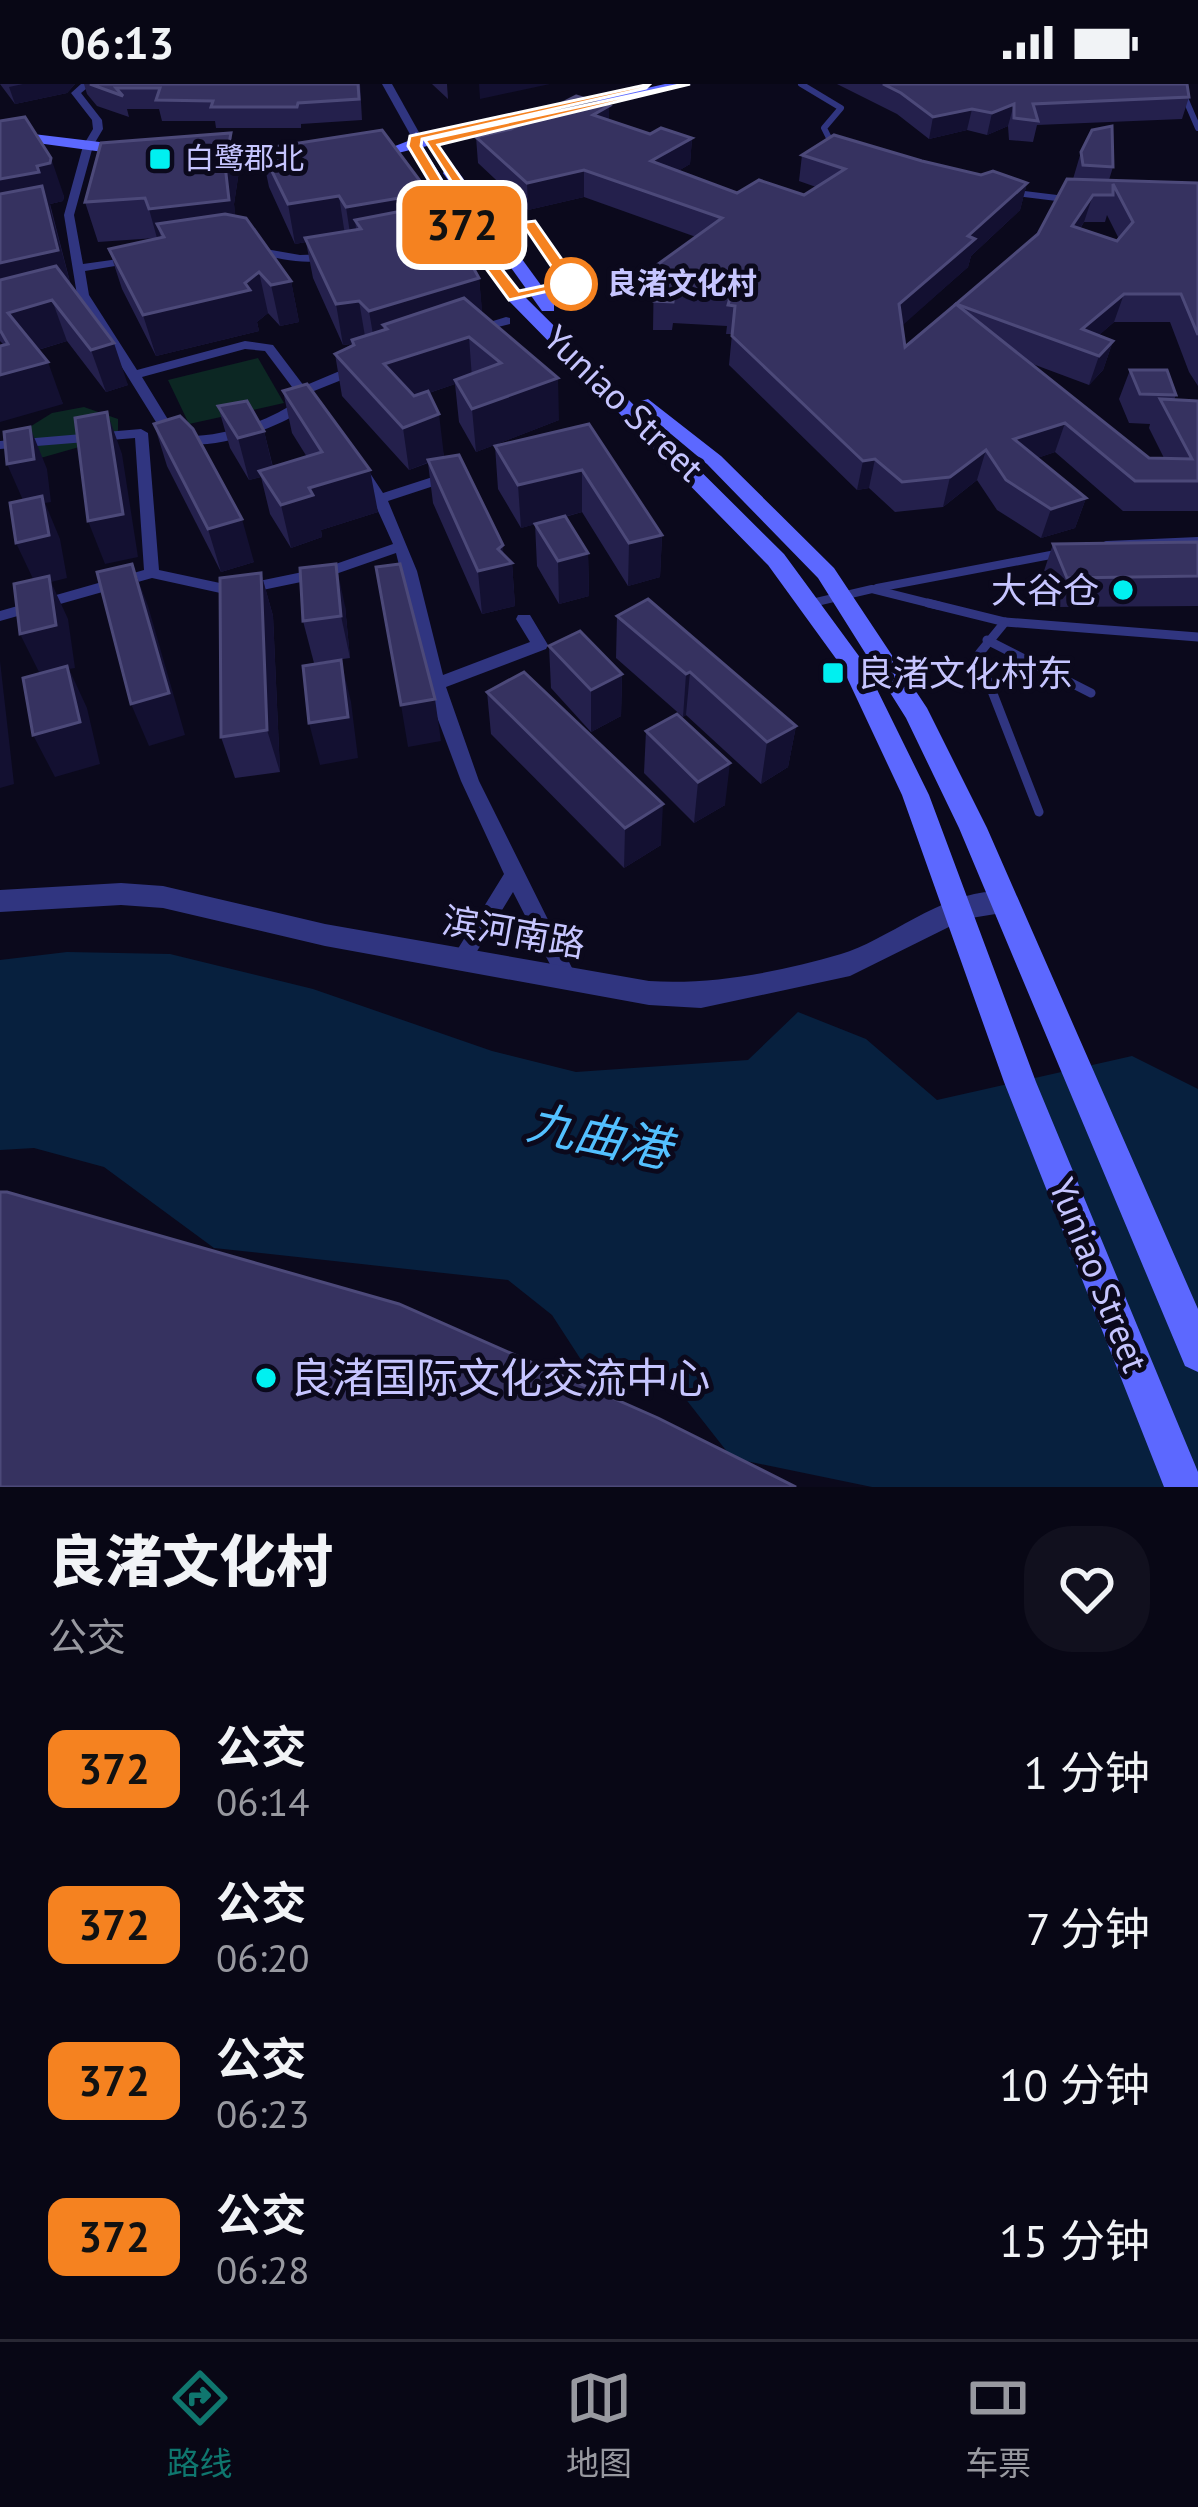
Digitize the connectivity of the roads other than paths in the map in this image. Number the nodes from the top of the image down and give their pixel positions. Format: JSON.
{"nodes":[{"id":1,"x":87,"y":84,"type":"edge"},
{"id":2,"x":387,"y":84,"type":"edge"},
{"id":3,"x":646,"y":84,"type":"edge"},
{"id":4,"x":684,"y":84,"type":"edge"},
{"id":5,"x":801,"y":84,"type":"edge"},
{"id":6,"x":1160,"y":84,"type":"edge"},
{"id":7,"x":1198,"y":128,"type":"edge"},
{"id":8,"x":0,"y":129,"type":"edge"},
{"id":9,"x":420,"y":142,"type":"junction"},
{"id":10,"x":89,"y":143,"type":"junction"},
{"id":11,"x":373,"y":147,"type":"edge"},
{"id":12,"x":144,"y":148,"type":"edge"},
{"id":13,"x":322,"y":150,"type":"edge"},
{"id":14,"x":187,"y":151,"type":"edge"},
{"id":15,"x":842,"y":152,"type":"edge"},
{"id":16,"x":1001,"y":191,"type":"edge"},
{"id":17,"x":1075,"y":201,"type":"edge"},
{"id":18,"x":69,"y":214,"type":"junction"},
{"id":19,"x":46,"y":219,"type":"edge"},
{"id":20,"x":490,"y":231,"type":"junction"},
{"id":21,"x":234,"y":246,"type":"edge"},
{"id":22,"x":338,"y":256,"type":"edge"},
{"id":23,"x":145,"y":259,"type":"edge"},
{"id":24,"x":78,"y":268,"type":"junction"},
{"id":25,"x":525,"y":294,"type":"junction"},
{"id":26,"x":83,"y":295,"type":"junction"},
{"id":27,"x":62,"y":300,"type":"edge"},
{"id":28,"x":506,"y":321,"type":"dead end"},
{"id":29,"x":444,"y":337,"type":"edge"},
{"id":30,"x":383,"y":359,"type":"edge"},
{"id":31,"x":134,"y":375,"type":"junction"},
{"id":32,"x":305,"y":396,"type":"junction"},
{"id":33,"x":321,"y":417,"type":"edge"},
{"id":34,"x":0,"y":445,"type":"edge"},
{"id":35,"x":345,"y":449,"type":"edge"},
{"id":36,"x":446,"y":464,"type":"edge"},
{"id":37,"x":382,"y":498,"type":"junction"},
{"id":38,"x":1198,"y":541,"type":"edge"},
{"id":39,"x":1101,"y":546,"type":"edge"},
{"id":40,"x":399,"y":547,"type":"junction"},
{"id":41,"x":1080,"y":550,"type":"edge"},
{"id":42,"x":152,"y":573,"type":"junction"},
{"id":43,"x":872,"y":589,"type":"junction"},
{"id":44,"x":843,"y":596,"type":"junction"},
{"id":45,"x":812,"y":603,"type":"junction"},
{"id":46,"x":0,"y":616,"type":"edge"},
{"id":47,"x":524,"y":619,"type":"dead end"},
{"id":48,"x":1005,"y":622,"type":"junction"},
{"id":49,"x":1198,"y":637,"type":"edge"},
{"id":50,"x":988,"y":640,"type":"junction"},
{"id":51,"x":440,"y":683,"type":"junction"},
{"id":52,"x":1091,"y":693,"type":"dead end"},
{"id":53,"x":1039,"y":812,"type":"dead end"},
{"id":54,"x":516,"y":871,"type":"junction"},
{"id":55,"x":0,"y":901,"type":"edge"},
{"id":56,"x":1005,"y":903,"type":"junction"},
{"id":57,"x":961,"y":909,"type":"junction"},
{"id":58,"x":461,"y":960,"type":"junction"},
{"id":59,"x":566,"y":976,"type":"junction"},
{"id":60,"x":1198,"y":1353,"type":"edge"},
{"id":61,"x":1184,"y":1487,"type":"edge"}],
"edges":[{"from":1,"to":10,"type":"street"},
{"from":2,"to":9,"type":"street"},
{"from":3,"to":9,"type":"main road"},
{"from":4,"to":9,"type":"main road"},
{"from":5,"to":15,"type":"lane"},
{"from":6,"to":7,"type":"lane"},
{"from":8,"to":10,"type":"main road"},
{"from":9,"to":11,"type":"main road"},
{"from":9,"to":20,"type":"main road","name":"Yuniao Street"},
{"from":9,"to":25,"type":"main road","name":"Yuniao Street"},
{"from":10,"to":12,"type":"main road"},
{"from":10,"to":18,"type":"street"},
{"from":13,"to":14,"type":"main road"},
{"from":16,"to":17,"type":"lane"},
{"from":18,"to":19,"type":"street"},
{"from":18,"to":24,"type":"street"},
{"from":20,"to":25,"type":"main road","name":"Yuniao Street"},
{"from":20,"to":25,"type":"lane"},
{"from":21,"to":22,"type":"street"},
{"from":23,"to":24,"type":"street"},
{"from":24,"to":26,"type":"street"},
{"from":25,"to":44,"type":"main road","name":"Yuniao Street"},
{"from":25,"to":45,"type":"main road","name":"Yuniao Street"},
{"from":26,"to":27,"type":"street"},
{"from":26,"to":31,"type":"street"},
{"from":28,"to":29,"type":"street"},
{"from":30,"to":32,"type":"street"},
{"from":31,"to":32,"type":"street"},
{"from":31,"to":32,"type":"street"},
{"from":32,"to":33,"type":"street"},
{"from":34,"to":42,"type":"street"},
{"from":35,"to":37,"type":"street"},
{"from":36,"to":37,"type":"street"},
{"from":37,"to":40,"type":"street"},
{"from":38,"to":39,"type":"lane"},
{"from":40,"to":42,"type":"street"},
{"from":40,"to":51,"type":"street"},
{"from":41,"to":43,"type":"lane"},
{"from":42,"to":46,"type":"street"},
{"from":43,"to":44,"type":"lane"},
{"from":43,"to":48,"type":"lane"},
{"from":44,"to":45,"type":"lane"},
{"from":44,"to":56,"type":"main road","name":"Yuniao Street"},
{"from":45,"to":57,"type":"main road","name":"Yuniao Street"},
{"from":47,"to":51,"type":"street"},
{"from":48,"to":49,"type":"lane"},
{"from":48,"to":50,"type":"lane"},
{"from":50,"to":52,"type":"lane"},
{"from":50,"to":53,"type":"lane"},
{"from":51,"to":54,"type":"street"},
{"from":54,"to":58,"type":"street"},
{"from":54,"to":59,"type":"street"},
{"from":55,"to":58,"type":"street","name":"滨河南路"},
{"from":56,"to":57,"type":"street","name":"滨河南路"},
{"from":56,"to":60,"type":"main road","name":"Yuniao Street"},
{"from":57,"to":59,"type":"street","name":"滨河南路"},
{"from":57,"to":61,"type":"main road","name":"Yuniao Street"},
{"from":58,"to":59,"type":"street","name":"滨河南路"}]}
